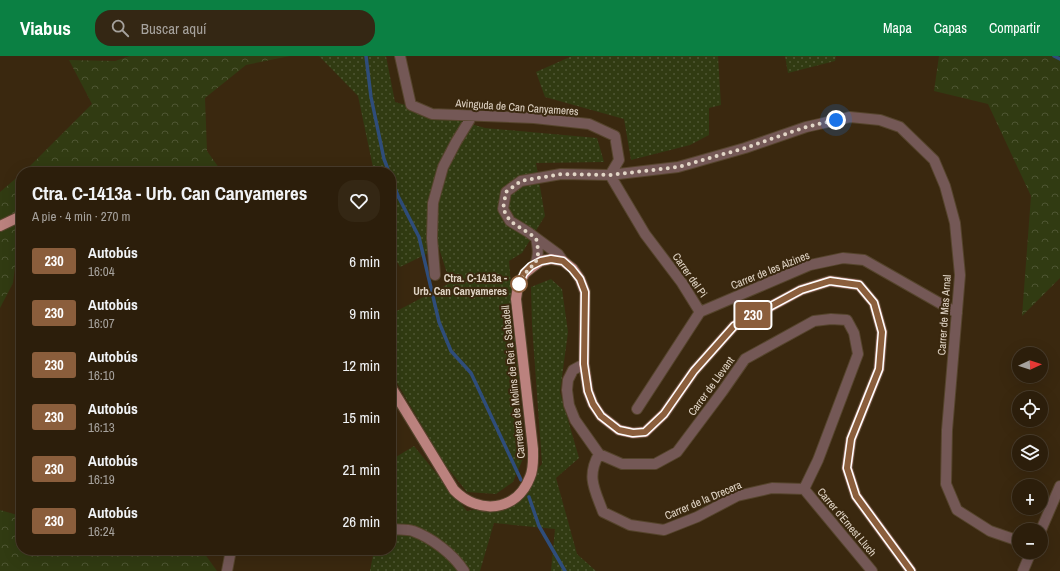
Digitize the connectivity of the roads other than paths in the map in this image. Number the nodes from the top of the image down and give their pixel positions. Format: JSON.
{"nodes":[{"id":1,"x":400,"y":56,"type":"edge"},
{"id":2,"x":472,"y":116,"type":"junction"},
{"id":3,"x":610,"y":175,"type":"junction"},
{"id":4,"x":16,"y":218,"type":"edge"},
{"id":5,"x":0,"y":226,"type":"edge"},
{"id":6,"x":536,"y":238,"type":"junction"},
{"id":7,"x":563,"y":261,"type":"junction"},
{"id":8,"x":535,"y":264,"type":"junction"},
{"id":9,"x":435,"y":275,"type":"dead end"},
{"id":10,"x":700,"y":312,"type":"junction"},
{"id":11,"x":957,"y":314,"type":"junction"},
{"id":12,"x":584,"y":364,"type":"junction"},
{"id":13,"x":396,"y":395,"type":"edge"},
{"id":14,"x":637,"y":409,"type":"dead end"},
{"id":15,"x":599,"y":454,"type":"junction"},
{"id":16,"x":1060,"y":486,"type":"edge"},
{"id":17,"x":804,"y":489,"type":"junction"},
{"id":18,"x":1044,"y":523,"type":"edge"},
{"id":19,"x":396,"y":529,"type":"edge"},
{"id":20,"x":1012,"y":539,"type":"edge"},
{"id":21,"x":230,"y":555,"type":"edge"},
{"id":22,"x":1028,"y":559,"type":"edge"},
{"id":23,"x":227,"y":571,"type":"edge"},
{"id":24,"x":464,"y":571,"type":"edge"},
{"id":25,"x":872,"y":571,"type":"edge"},
{"id":26,"x":911,"y":571,"type":"edge"},
{"id":27,"x":1023,"y":571,"type":"edge"}],
"edges":[{"from":1,"to":2,"type":"street","name":"Avinguda de Can Canyameres"},
{"from":2,"to":3,"type":"street","name":"Avinguda de Can Canyameres"},
{"from":2,"to":9,"type":"street"},
{"from":3,"to":6,"type":"street"},
{"from":3,"to":10,"type":"street","name":"Carrer del Pi"},
{"from":3,"to":11,"type":"street","name":"Carrer de Mas Arnal"},
{"from":4,"to":5,"type":"main road"},
{"from":6,"to":7,"type":"street"},
{"from":6,"to":8,"type":"street"},
{"from":7,"to":8,"type":"main road"},
{"from":7,"to":12,"type":"main road"},
{"from":8,"to":13,"type":"main road","name":"Carretera de Molins de Rei a Sabadell"},
{"from":10,"to":11,"type":"street","name":"Carrer de les Alzines"},
{"from":10,"to":14,"type":"street","name":"Carrer del Pi"},
{"from":11,"to":20,"type":"street","name":"Carrer de Mas Arnal"},
{"from":12,"to":15,"type":"street"},
{"from":12,"to":26,"type":"main road"},
{"from":15,"to":17,"type":"street","name":"Carrer de la Drecera"},
{"from":15,"to":17,"type":"street","name":"Carrer de Llevant"},
{"from":16,"to":18,"type":"street"},
{"from":17,"to":25,"type":"street","name":"Carrer d'Ernest Lluch"},
{"from":19,"to":24,"type":"street"},
{"from":21,"to":23,"type":"street"},
{"from":22,"to":27,"type":"street"}]}
